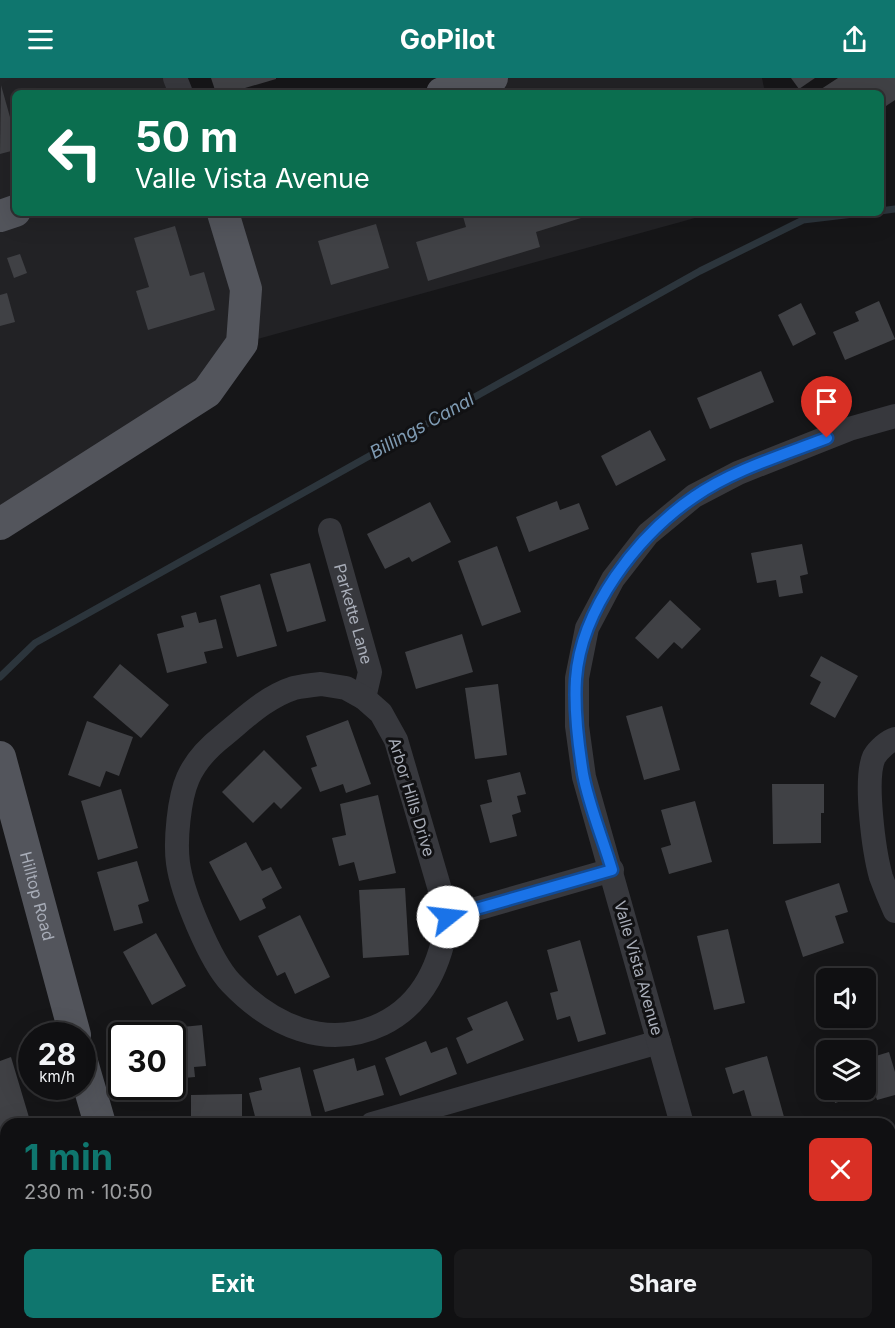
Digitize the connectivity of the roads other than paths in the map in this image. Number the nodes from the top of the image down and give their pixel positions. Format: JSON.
{"nodes":[{"id":1,"x":481,"y":80,"type":"edge"},
{"id":2,"x":451,"y":90,"type":"edge"},
{"id":3,"x":224,"y":216,"type":"edge"},
{"id":4,"x":895,"y":417,"type":"edge"},
{"id":5,"x":0,"y":524,"type":"edge"},
{"id":6,"x":330,"y":530,"type":"dead end"},
{"id":7,"x":364,"y":698,"type":"junction"},
{"id":8,"x":895,"y":739,"type":"edge"},
{"id":9,"x":0,"y":757,"type":"edge"},
{"id":10,"x":612,"y":870,"type":"junction"},
{"id":11,"x":895,"y":911,"type":"edge"},
{"id":12,"x":448,"y":917,"type":"junction"},
{"id":13,"x":71,"y":1022,"type":"edge"},
{"id":14,"x":659,"y":1042,"type":"junction"},
{"id":15,"x":93,"y":1100,"type":"edge"},
{"id":16,"x":98,"y":1118,"type":"edge"},
{"id":17,"x":393,"y":1118,"type":"edge"},
{"id":18,"x":680,"y":1118,"type":"edge"}],
"edges":[{"from":1,"to":2,"type":"main road"},
{"from":3,"to":5,"type":"main road"},
{"from":4,"to":10,"type":"street","name":"Valle Vista Avenue"},
{"from":6,"to":7,"type":"street","name":"Parkette Lane"},
{"from":7,"to":12,"type":"street","name":"Arbor Hills Drive"},
{"from":7,"to":12,"type":"street","name":"Arbor Hills Drive"},
{"from":8,"to":11,"type":"street"},
{"from":9,"to":13,"type":"main road","name":"Hilltop Road"},
{"from":10,"to":12,"type":"street"},
{"from":10,"to":14,"type":"street","name":"Valle Vista Avenue"},
{"from":14,"to":17,"type":"street"},
{"from":14,"to":18,"type":"street","name":"Valle Vista Avenue"},
{"from":15,"to":16,"type":"main road"}]}
